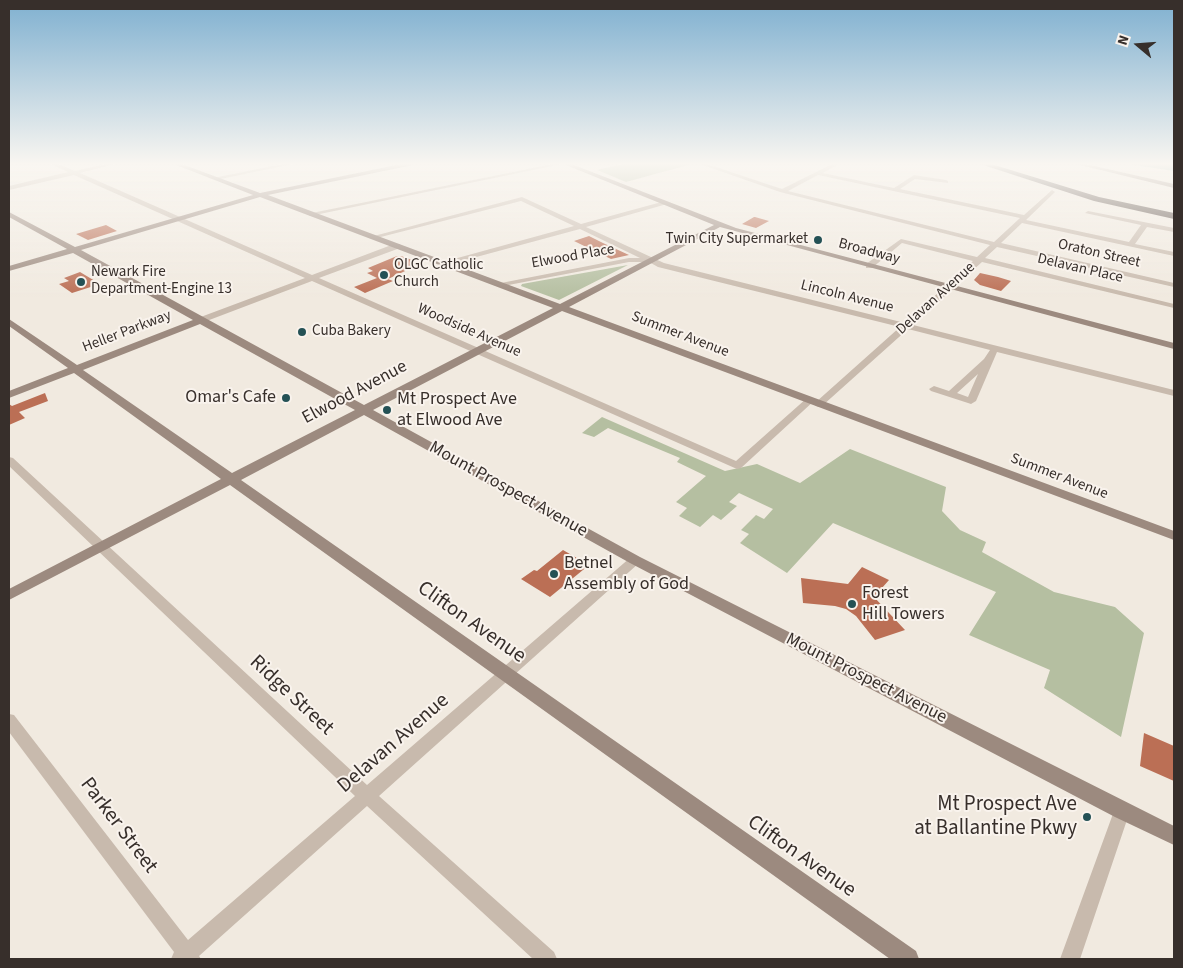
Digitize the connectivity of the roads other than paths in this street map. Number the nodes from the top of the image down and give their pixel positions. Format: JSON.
{"nodes":[{"id":1,"x":154,"y":208,"type":"edge"},
{"id":2,"x":216,"y":208,"type":"edge"},
{"id":3,"x":295,"y":208,"type":"edge"},
{"id":4,"x":339,"y":208,"type":"edge"},
{"id":5,"x":486,"y":208,"type":"edge"},
{"id":6,"x":542,"y":208,"type":"edge"},
{"id":7,"x":647,"y":208,"type":"edge"},
{"id":8,"x":678,"y":208,"type":"edge"},
{"id":9,"x":851,"y":208,"type":"edge"},
{"id":10,"x":977,"y":208,"type":"edge"},
{"id":11,"x":1035,"y":208,"type":"edge"},
{"id":12,"x":1147,"y":208,"type":"edge"},
{"id":13,"x":1149,"y":208,"type":"edge"},
{"id":14,"x":1162,"y":208,"type":"edge"},
{"id":15,"x":1088,"y":213,"type":"dead end"},
{"id":16,"x":1174,"y":213,"type":"edge"},
{"id":17,"x":9,"y":214,"type":"edge"},
{"id":18,"x":310,"y":214,"type":"junction"},
{"id":19,"x":179,"y":219,"type":"junction"},
{"id":20,"x":1023,"y":219,"type":"junction"},
{"id":21,"x":1145,"y":224,"type":"junction"},
{"id":22,"x":719,"y":225,"type":"junction"},
{"id":23,"x":582,"y":227,"type":"junction"},
{"id":24,"x":1174,"y":230,"type":"edge"},
{"id":25,"x":373,"y":237,"type":"junction"},
{"id":26,"x":996,"y":244,"type":"junction"},
{"id":27,"x":1131,"y":245,"type":"junction"},
{"id":28,"x":396,"y":246,"type":"junction"},
{"id":29,"x":74,"y":250,"type":"junction"},
{"id":30,"x":1174,"y":254,"type":"edge"},
{"id":31,"x":651,"y":260,"type":"junction"},
{"id":32,"x":979,"y":260,"type":"junction"},
{"id":33,"x":446,"y":264,"type":"junction"},
{"id":34,"x":870,"y":266,"type":"junction"},
{"id":35,"x":9,"y":269,"type":"edge"},
{"id":36,"x":313,"y":278,"type":"junction"},
{"id":37,"x":501,"y":285,"type":"junction"},
{"id":38,"x":1174,"y":285,"type":"edge"},
{"id":39,"x":950,"y":287,"type":"junction"},
{"id":40,"x":1174,"y":306,"type":"edge"},
{"id":41,"x":561,"y":307,"type":"junction"},
{"id":42,"x":200,"y":320,"type":"junction"},
{"id":43,"x":9,"y":322,"type":"edge"},
{"id":44,"x":907,"y":326,"type":"junction"},
{"id":45,"x":1174,"y":346,"type":"edge"},
{"id":46,"x":995,"y":348,"type":"junction"},
{"id":47,"x":477,"y":351,"type":"junction"},
{"id":48,"x":989,"y":358,"type":"junction"},
{"id":49,"x":74,"y":368,"type":"junction"},
{"id":50,"x":934,"y":389,"type":"dead end"},
{"id":51,"x":1174,"y":393,"type":"edge"},
{"id":52,"x":951,"y":394,"type":"junction"},
{"id":53,"x":9,"y":395,"type":"edge"},
{"id":54,"x":814,"y":402,"type":"junction"},
{"id":55,"x":364,"y":410,"type":"junction"},
{"id":56,"x":9,"y":460,"type":"edge"},
{"id":57,"x":737,"y":466,"type":"joint"},
{"id":58,"x":231,"y":479,"type":"junction"},
{"id":59,"x":1174,"y":536,"type":"edge"},
{"id":60,"x":101,"y":547,"type":"junction"},
{"id":61,"x":635,"y":560,"type":"junction"},
{"id":62,"x":9,"y":595,"type":"edge"},
{"id":63,"x":505,"y":674,"type":"junction"},
{"id":64,"x":9,"y":720,"type":"edge"},
{"id":65,"x":367,"y":796,"type":"junction"},
{"id":66,"x":1122,"y":811,"type":"junction"},
{"id":67,"x":1174,"y":836,"type":"edge"},
{"id":68,"x":186,"y":958,"type":"edge"},
{"id":69,"x":547,"y":959,"type":"edge"},
{"id":70,"x":908,"y":959,"type":"edge"},
{"id":71,"x":1070,"y":959,"type":"edge"}],
"edges":[{"from":1,"to":19,"type":"street","name":"Woodside Avenue"},
{"from":2,"to":19,"type":"street"},
{"from":3,"to":18,"type":"street","name":"Summer Avenue"},
{"from":4,"to":18,"type":"street"},
{"from":5,"to":25,"type":"street","name":"Lincoln Avenue"},
{"from":6,"to":23,"type":"street","name":"Lincoln Avenue"},
{"from":7,"to":23,"type":"street"},
{"from":8,"to":22,"type":"street","name":"Broadway"},
{"from":9,"to":26,"type":"street","name":"Oraton Street"},
{"from":10,"to":20,"type":"street"},
{"from":11,"to":20,"type":"street","name":"Delavan Avenue"},
{"from":12,"to":16,"type":"highway"},
{"from":13,"to":16,"type":"highway"},
{"from":14,"to":16,"type":"highway"},
{"from":15,"to":21,"type":"street"},
{"from":17,"to":29,"type":"street","name":"Mount Prospect Avenue"},
{"from":18,"to":25,"type":"street","name":"Summer Avenue"},
{"from":19,"to":29,"type":"street"},
{"from":19,"to":36,"type":"street","name":"Woodside Avenue"},
{"from":20,"to":26,"type":"street","name":"Delavan Avenue"},
{"from":20,"to":27,"type":"street"},
{"from":21,"to":24,"type":"street"},
{"from":21,"to":27,"type":"street"},
{"from":22,"to":31,"type":"street","name":"Elwood Avenue"},
{"from":22,"to":34,"type":"street","name":"Broadway"},
{"from":23,"to":31,"type":"street","name":"Lincoln Avenue"},
{"from":23,"to":33,"type":"street"},
{"from":25,"to":28,"type":"street","name":"Summer Avenue"},
{"from":26,"to":32,"type":"street","name":"Delavan Avenue"},
{"from":26,"to":38,"type":"street","name":"Oraton Street"},
{"from":27,"to":30,"type":"street"},
{"from":28,"to":33,"type":"street","name":"Summer Avenue"},
{"from":28,"to":36,"type":"street","name":"Heller Parkway"},
{"from":29,"to":35,"type":"street"},
{"from":29,"to":42,"type":"street","name":"Mount Prospect Avenue"},
{"from":31,"to":37,"type":"street","name":"Elwood Place"},
{"from":31,"to":41,"type":"street","name":"Elwood Avenue"},
{"from":31,"to":44,"type":"street","name":"Lincoln Avenue"},
{"from":32,"to":34,"type":"street","name":"Delavan Place"},
{"from":32,"to":39,"type":"street","name":"Delavan Avenue"},
{"from":32,"to":40,"type":"street","name":"Delavan Place"},
{"from":33,"to":37,"type":"street","name":"Summer Avenue"},
{"from":34,"to":39,"type":"street","name":"Broadway"},
{"from":36,"to":42,"type":"street","name":"Heller Parkway"},
{"from":36,"to":47,"type":"street","name":"Woodside Avenue"},
{"from":37,"to":41,"type":"street","name":"Summer Avenue"},
{"from":39,"to":44,"type":"street","name":"Delavan Avenue"},
{"from":39,"to":45,"type":"street","name":"Broadway"},
{"from":41,"to":47,"type":"street","name":"Elwood Avenue"},
{"from":41,"to":54,"type":"street","name":"Summer Avenue"},
{"from":42,"to":49,"type":"street","name":"Heller Parkway"},
{"from":42,"to":55,"type":"street","name":"Mount Prospect Avenue"},
{"from":43,"to":49,"type":"street","name":"Clifton Avenue"},
{"from":44,"to":46,"type":"street","name":"Lincoln Avenue"},
{"from":44,"to":54,"type":"street","name":"Delavan Avenue"},
{"from":46,"to":48,"type":"street"},
{"from":46,"to":51,"type":"street","name":"Lincoln Avenue"},
{"from":47,"to":55,"type":"street","name":"Elwood Avenue"},
{"from":47,"to":57,"type":"street","name":"Woodside Avenue"},
{"from":48,"to":52,"type":"street"},
{"from":48,"to":52,"type":"street"},
{"from":49,"to":53,"type":"street","name":"Heller Parkway"},
{"from":49,"to":58,"type":"street","name":"Clifton Avenue"},
{"from":50,"to":52,"type":"street"},
{"from":54,"to":57,"type":"street","name":"Delavan Avenue"},
{"from":54,"to":59,"type":"street","name":"Summer Avenue"},
{"from":55,"to":58,"type":"street","name":"Elwood Avenue"},
{"from":55,"to":61,"type":"street","name":"Mount Prospect Avenue"},
{"from":56,"to":60,"type":"street","name":"Ridge Street"},
{"from":58,"to":60,"type":"street","name":"Elwood Avenue"},
{"from":58,"to":63,"type":"street","name":"Clifton Avenue"},
{"from":60,"to":62,"type":"street","name":"Elwood Avenue"},
{"from":60,"to":65,"type":"street","name":"Ridge Street"},
{"from":61,"to":63,"type":"street","name":"Delavan Avenue"},
{"from":61,"to":66,"type":"street","name":"Mount Prospect Avenue"},
{"from":63,"to":65,"type":"street","name":"Delavan Avenue"},
{"from":63,"to":70,"type":"street","name":"Clifton Avenue"},
{"from":64,"to":68,"type":"street","name":"Parker Street"},
{"from":65,"to":68,"type":"street","name":"Delavan Avenue"},
{"from":65,"to":69,"type":"street","name":"Ridge Street"},
{"from":66,"to":67,"type":"street","name":"Mount Prospect Avenue"},
{"from":66,"to":71,"type":"street"}]}
